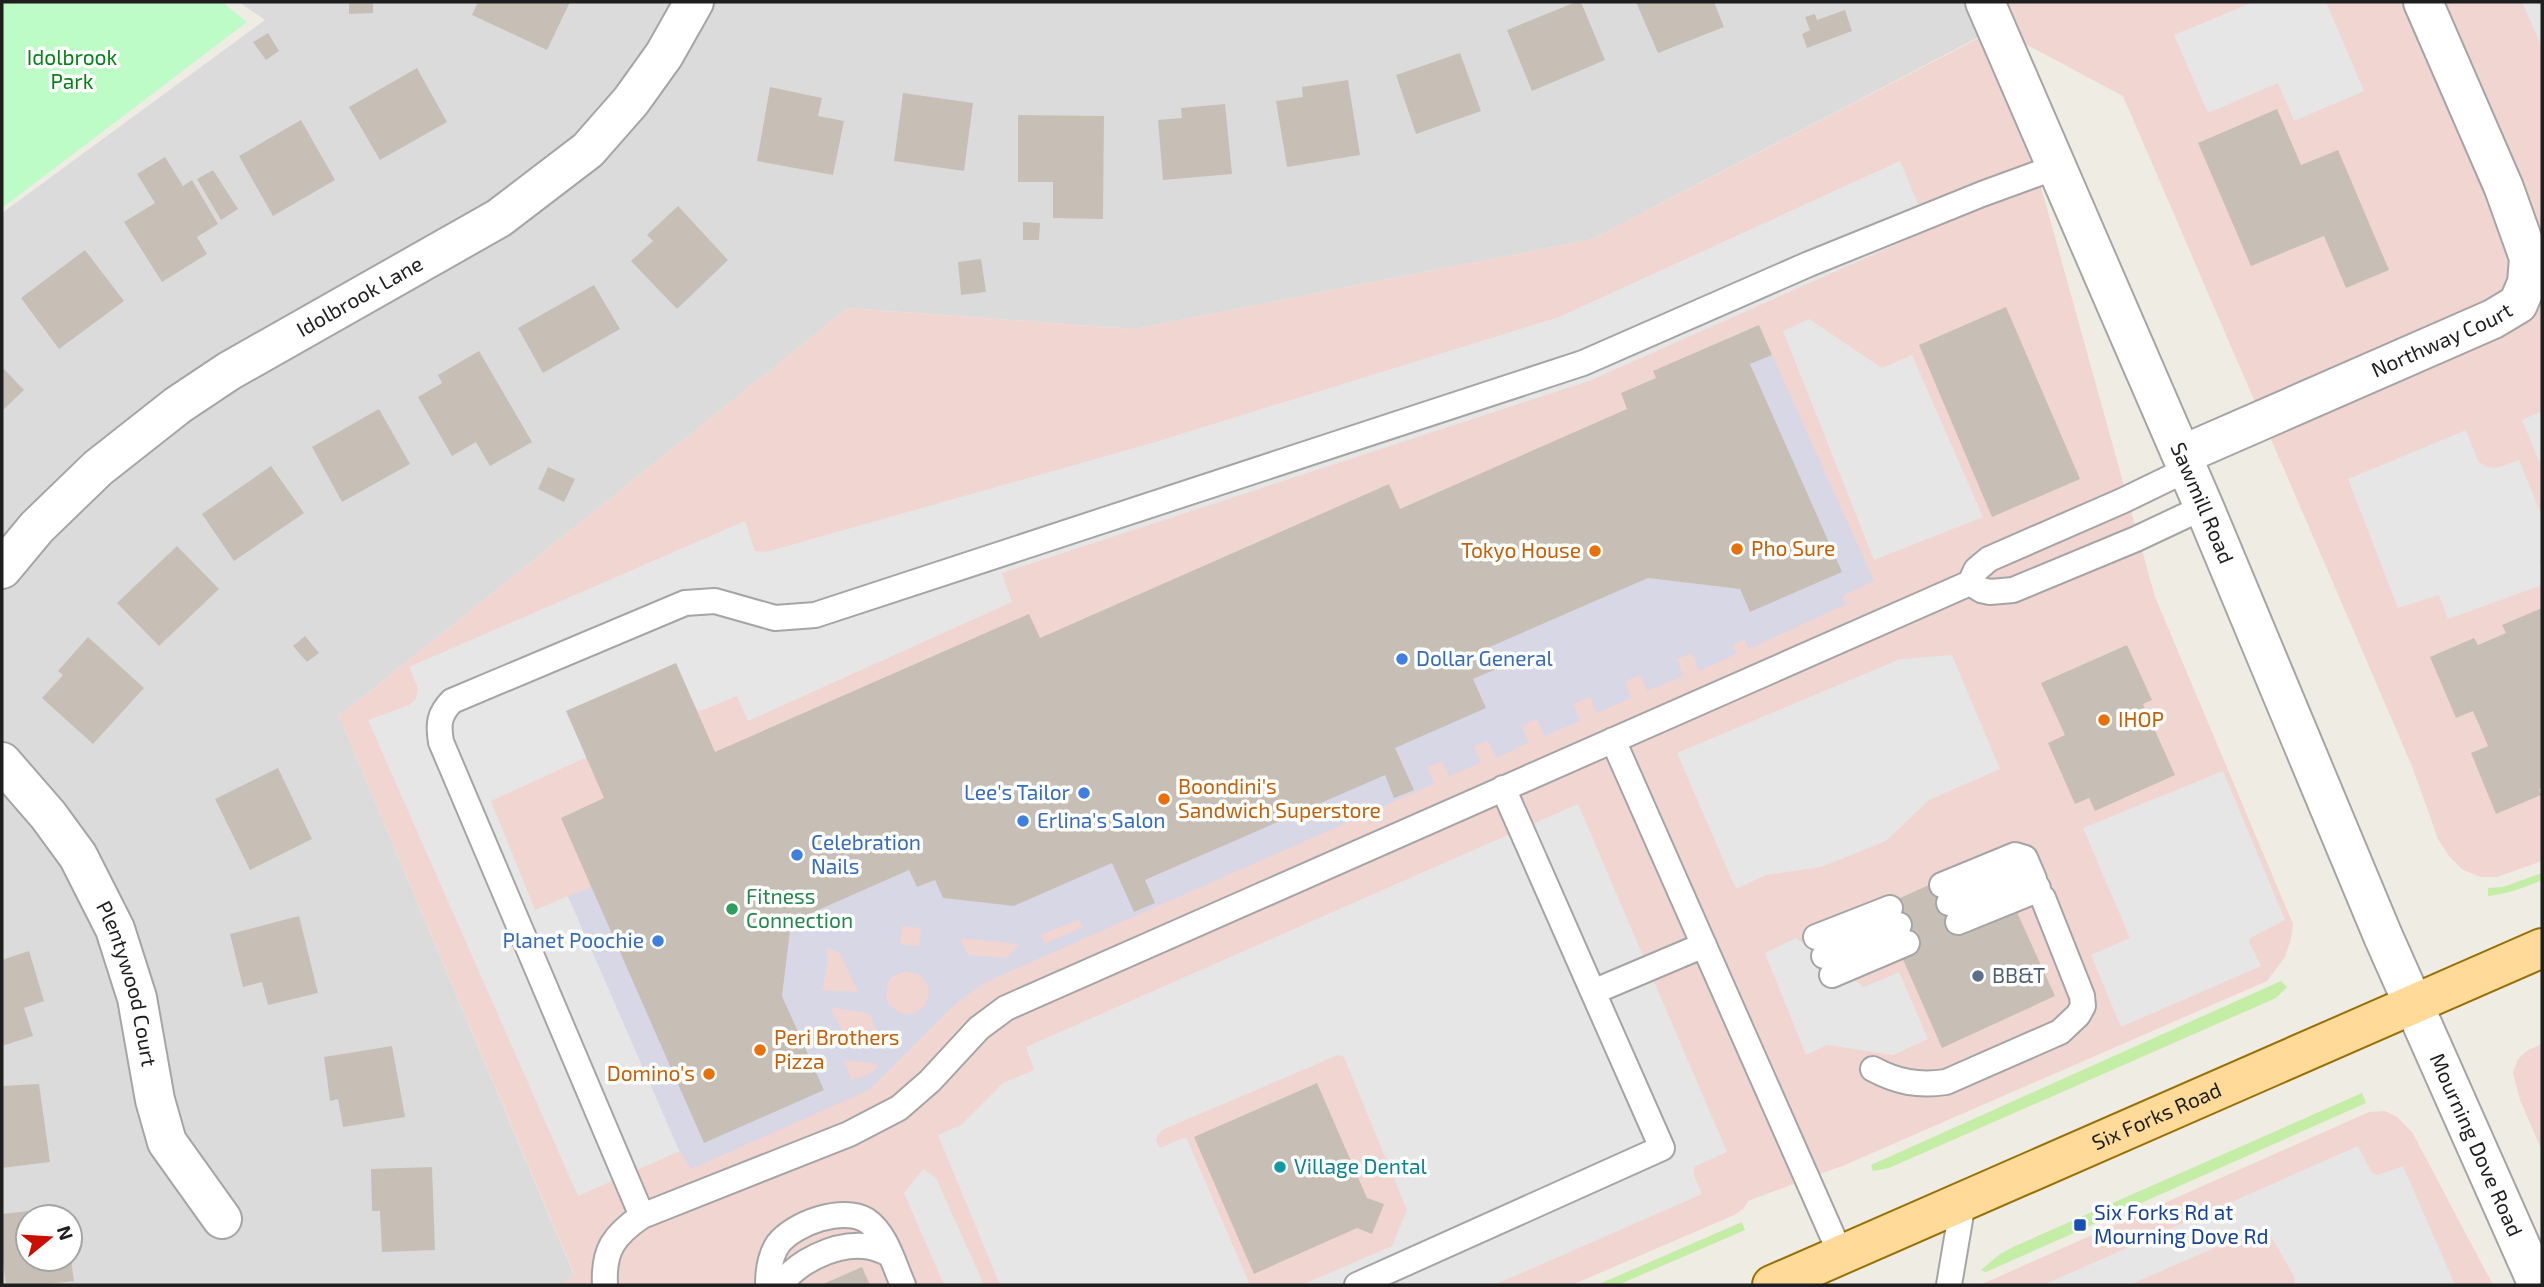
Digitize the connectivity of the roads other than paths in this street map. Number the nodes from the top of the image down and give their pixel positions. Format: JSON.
{"nodes":[{"id":1,"x":694,"y":2,"type":"edge"},
{"id":2,"x":1985,"y":2,"type":"edge"},
{"id":3,"x":2423,"y":2,"type":"edge"},
{"id":4,"x":2056,"y":167,"type":"junction"},
{"id":5,"x":2185,"y":462,"type":"junction"},
{"id":6,"x":2204,"y":507,"type":"junction"},
{"id":7,"x":2,"y":569,"type":"edge"},
{"id":8,"x":1970,"y":583,"type":"junction"},
{"id":9,"x":1613,"y":740,"type":"junction"},
{"id":10,"x":2,"y":762,"type":"edge"},
{"id":11,"x":1503,"y":788,"type":"junction"},
{"id":12,"x":2038,"y":888,"type":"junction"},
{"id":13,"x":1704,"y":944,"type":"junction"},
{"id":14,"x":2542,"y":948,"type":"edge"},
{"id":15,"x":1824,"y":956,"type":"joint"},
{"id":16,"x":1594,"y":992,"type":"junction"},
{"id":17,"x":2414,"y":1006,"type":"junction"},
{"id":18,"x":1872,"y":1069,"type":"dead end"},
{"id":19,"x":1963,"y":1202,"type":"junction"},
{"id":20,"x":642,"y":1216,"type":"junction"},
{"id":21,"x":222,"y":1219,"type":"dead end"},
{"id":22,"x":889,"y":1254,"type":"junction"},
{"id":23,"x":1841,"y":1255,"type":"junction"},
{"id":24,"x":1797,"y":1281,"type":"edge"},
{"id":25,"x":605,"y":1285,"type":"edge"},
{"id":26,"x":768,"y":1285,"type":"edge"},
{"id":27,"x":781,"y":1285,"type":"edge"},
{"id":28,"x":903,"y":1285,"type":"edge"},
{"id":29,"x":1357,"y":1285,"type":"edge"},
{"id":30,"x":1949,"y":1285,"type":"edge"},
{"id":31,"x":2538,"y":1285,"type":"edge"}],
"edges":[{"from":1,"to":7,"type":"street","name":"Idolbrook Lane"},
{"from":2,"to":4,"type":"street","name":"Sawmill Road"},
{"from":3,"to":5,"type":"street","name":"Northway Court"},
{"from":4,"to":5,"type":"street","name":"Sawmill Road"},
{"from":4,"to":20,"type":"lane"},
{"from":5,"to":6,"type":"street","name":"Sawmill Road"},
{"from":5,"to":8,"type":"lane"},
{"from":6,"to":8,"type":"lane"},
{"from":6,"to":17,"type":"street","name":"Sawmill Road"},
{"from":8,"to":9,"type":"lane"},
{"from":9,"to":11,"type":"lane"},
{"from":9,"to":13,"type":"lane"},
{"from":10,"to":21,"type":"street","name":"Plentywood Court"},
{"from":11,"to":16,"type":"lane"},
{"from":11,"to":20,"type":"lane"},
{"from":12,"to":12,"type":"lane"},
{"from":12,"to":18,"type":"lane"},
{"from":13,"to":16,"type":"lane"},
{"from":13,"to":23,"type":"lane"},
{"from":14,"to":17,"type":"main road","name":"Six Forks Road"},
{"from":15,"to":15,"type":"lane"},
{"from":16,"to":29,"type":"lane"},
{"from":17,"to":19,"type":"main road","name":"Six Forks Road"},
{"from":17,"to":31,"type":"street","name":"Mourning Dove Road"},
{"from":19,"to":23,"type":"main road","name":"Six Forks Road"},
{"from":19,"to":30,"type":"lane"},
{"from":20,"to":25,"type":"lane"},
{"from":22,"to":26,"type":"lane"},
{"from":22,"to":27,"type":"lane"},
{"from":22,"to":28,"type":"lane"},
{"from":23,"to":24,"type":"main road","name":"Six Forks Road"}]}
